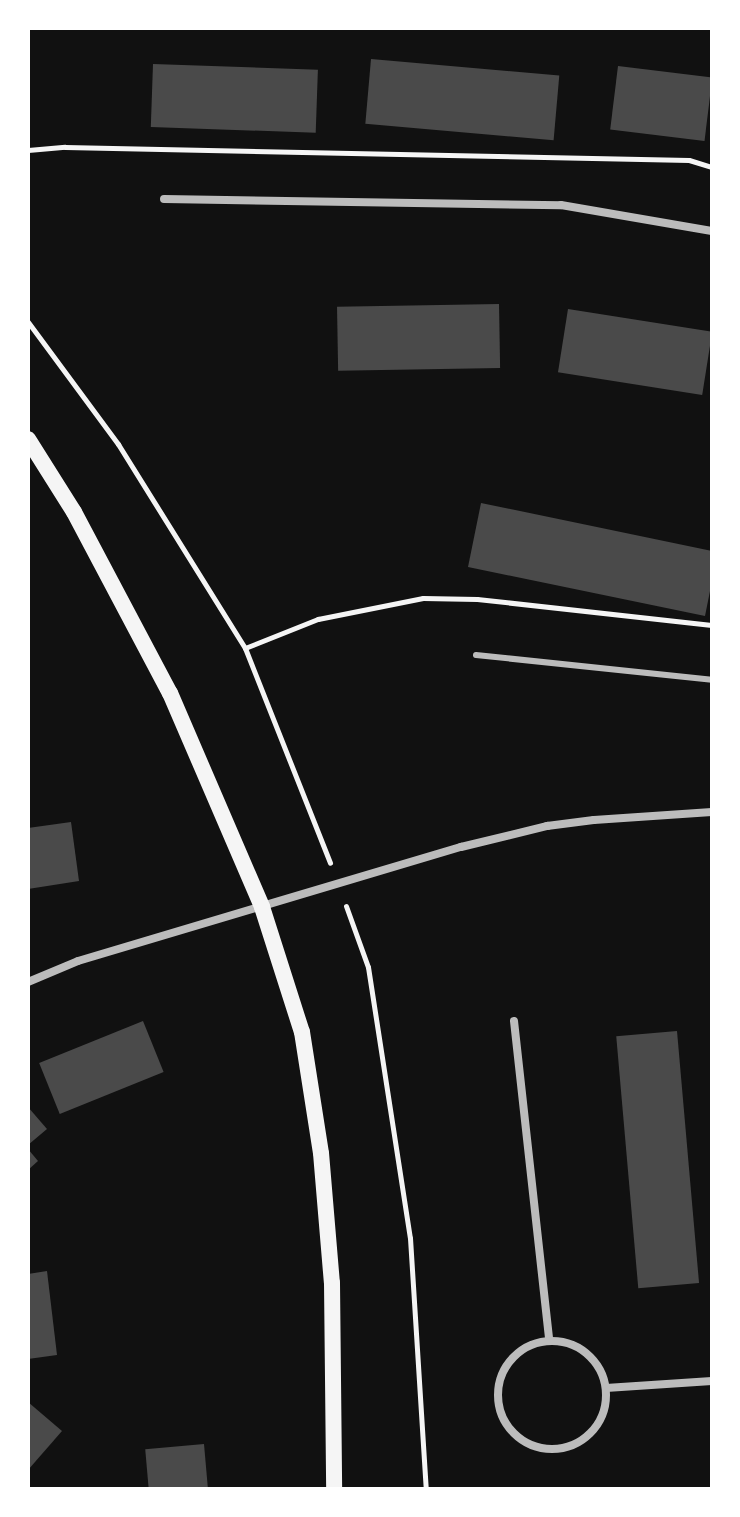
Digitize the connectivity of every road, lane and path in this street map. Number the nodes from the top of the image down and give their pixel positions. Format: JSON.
{"nodes":[{"id":1,"x":28,"y":150,"type":"edge"},
{"id":2,"x":712,"y":167,"type":"edge"},
{"id":3,"x":164,"y":199,"type":"dead end"},
{"id":4,"x":712,"y":231,"type":"edge"},
{"id":5,"x":28,"y":439,"type":"edge"},
{"id":6,"x":712,"y":625,"type":"edge"},
{"id":7,"x":245,"y":648,"type":"dead end"},
{"id":8,"x":476,"y":655,"type":"dead end"},
{"id":9,"x":712,"y":680,"type":"edge"},
{"id":10,"x":712,"y":812,"type":"edge"},
{"id":11,"x":262,"y":907,"type":"junction"},
{"id":12,"x":28,"y":982,"type":"edge"},
{"id":13,"x":514,"y":1021,"type":"dead end"},
{"id":14,"x":549,"y":1340,"type":"junction"},
{"id":15,"x":712,"y":1381,"type":"edge"},
{"id":16,"x":606,"y":1388,"type":"junction"},
{"id":17,"x":334,"y":1489,"type":"edge"}],
"edges":[{"from":1,"to":2,"type":"path"},
{"from":3,"to":4,"type":"street"},
{"from":5,"to":11,"type":"main road"},
{"from":6,"to":7,"type":"path"},
{"from":8,"to":9,"type":"lane"},
{"from":10,"to":11,"type":"street"},
{"from":11,"to":12,"type":"street"},
{"from":11,"to":17,"type":"main road"},
{"from":13,"to":14,"type":"street"},
{"from":14,"to":16,"type":"street"},
{"from":14,"to":16,"type":"street"},
{"from":15,"to":16,"type":"street"}]}
